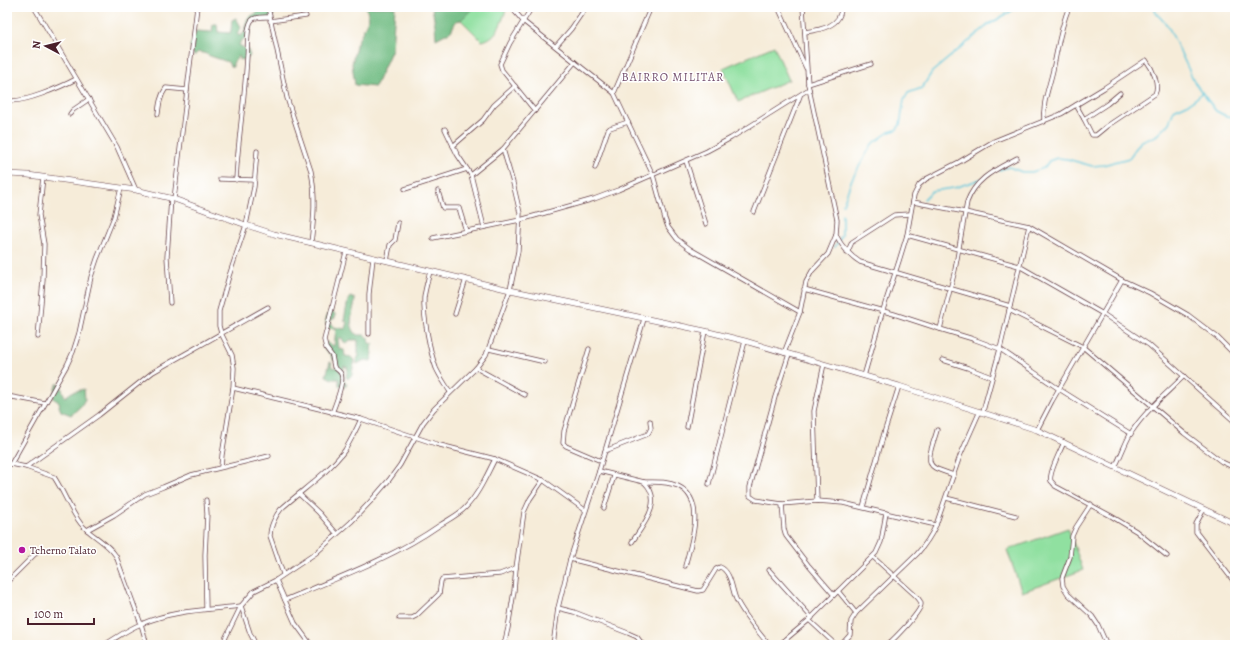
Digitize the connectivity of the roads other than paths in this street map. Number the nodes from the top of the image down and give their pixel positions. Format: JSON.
{"nodes":[{"id":1,"x":34,"y":7,"type":"edge"},
{"id":2,"x":198,"y":7,"type":"edge"},
{"id":3,"x":268,"y":7,"type":"edge"},
{"id":4,"x":511,"y":7,"type":"edge"},
{"id":5,"x":532,"y":7,"type":"edge"},
{"id":6,"x":586,"y":7,"type":"edge"},
{"id":7,"x":651,"y":7,"type":"edge"},
{"id":8,"x":778,"y":7,"type":"edge"},
{"id":9,"x":803,"y":7,"type":"edge"},
{"id":10,"x":841,"y":7,"type":"edge"},
{"id":11,"x":1069,"y":7,"type":"edge"},
{"id":12,"x":306,"y":16,"type":"dead end"},
{"id":13,"x":270,"y":19,"type":"junction"},
{"id":14,"x":524,"y":21,"type":"junction"},
{"id":15,"x":805,"y":32,"type":"junction"},
{"id":16,"x":556,"y":46,"type":"junction"},
{"id":17,"x":575,"y":62,"type":"junction"},
{"id":18,"x":871,"y":64,"type":"dead end"},
{"id":19,"x":807,"y":71,"type":"junction"},
{"id":20,"x":76,"y":79,"type":"junction"},
{"id":21,"x":808,"y":84,"type":"junction"},
{"id":22,"x":515,"y":86,"type":"junction"},
{"id":23,"x":809,"y":89,"type":"junction"},
{"id":24,"x":187,"y":90,"type":"junction"},
{"id":25,"x":614,"y":93,"type":"junction"},
{"id":26,"x":1120,"y":93,"type":"dead end"},
{"id":27,"x":800,"y":96,"type":"junction"},
{"id":28,"x":89,"y":99,"type":"junction"},
{"id":29,"x":7,"y":100,"type":"edge"},
{"id":30,"x":1076,"y":105,"type":"junction"},
{"id":31,"x":535,"y":111,"type":"junction"},
{"id":32,"x":70,"y":114,"type":"dead end"},
{"id":33,"x":158,"y":114,"type":"dead end"},
{"id":34,"x":1084,"y":119,"type":"junction"},
{"id":35,"x":628,"y":122,"type":"junction"},
{"id":36,"x":1044,"y":122,"type":"junction"},
{"id":37,"x":446,"y":129,"type":"dead end"},
{"id":38,"x":453,"y":146,"type":"junction"},
{"id":39,"x":503,"y":149,"type":"junction"},
{"id":40,"x":257,"y":152,"type":"dead end"},
{"id":41,"x":1017,"y":158,"type":"dead end"},
{"id":42,"x":686,"y":161,"type":"junction"},
{"id":43,"x":595,"y":168,"type":"dead end"},
{"id":44,"x":467,"y":169,"type":"junction"},
{"id":45,"x":7,"y":174,"type":"edge"},
{"id":46,"x":471,"y":175,"type":"junction"},
{"id":47,"x":653,"y":175,"type":"junction"},
{"id":48,"x":43,"y":177,"type":"junction"},
{"id":49,"x":220,"y":179,"type":"dead end"},
{"id":50,"x":236,"y":180,"type":"junction"},
{"id":51,"x":256,"y":180,"type":"junction"},
{"id":52,"x":121,"y":188,"type":"junction"},
{"id":53,"x":404,"y":189,"type":"dead end"},
{"id":54,"x":136,"y":190,"type":"junction"},
{"id":55,"x":438,"y":191,"type":"dead end"},
{"id":56,"x":172,"y":198,"type":"junction"},
{"id":57,"x":912,"y":202,"type":"junction"},
{"id":58,"x":754,"y":212,"type":"dead end"},
{"id":59,"x":965,"y":212,"type":"junction"},
{"id":60,"x":910,"y":214,"type":"junction"},
{"id":61,"x":520,"y":220,"type":"junction"},
{"id":62,"x":398,"y":223,"type":"dead end"},
{"id":63,"x":706,"y":224,"type":"dead end"},
{"id":64,"x":246,"y":225,"type":"junction"},
{"id":65,"x":1029,"y":226,"type":"junction"},
{"id":66,"x":484,"y":227,"type":"junction"},
{"id":67,"x":466,"y":231,"type":"junction"},
{"id":68,"x":836,"y":234,"type":"junction"},
{"id":69,"x":907,"y":236,"type":"junction"},
{"id":70,"x":433,"y":238,"type":"dead end"},
{"id":71,"x":311,"y":242,"type":"junction"},
{"id":72,"x":959,"y":250,"type":"junction"},
{"id":73,"x":346,"y":252,"type":"junction"},
{"id":74,"x":847,"y":253,"type":"junction"},
{"id":75,"x":372,"y":258,"type":"junction"},
{"id":76,"x":387,"y":261,"type":"junction"},
{"id":77,"x":1019,"y":266,"type":"junction"},
{"id":78,"x":430,"y":271,"type":"junction"},
{"id":79,"x":896,"y":274,"type":"junction"},
{"id":80,"x":466,"y":279,"type":"junction"},
{"id":81,"x":1122,"y":280,"type":"junction"},
{"id":82,"x":950,"y":288,"type":"junction"},
{"id":83,"x":804,"y":289,"type":"junction"},
{"id":84,"x":510,"y":290,"type":"junction"},
{"id":85,"x":170,"y":303,"type":"dead end"},
{"id":86,"x":1010,"y":306,"type":"junction"},
{"id":87,"x":268,"y":307,"type":"dead end"},
{"id":88,"x":882,"y":310,"type":"junction"},
{"id":89,"x":1009,"y":310,"type":"junction"},
{"id":90,"x":800,"y":312,"type":"junction"},
{"id":91,"x":455,"y":314,"type":"dead end"},
{"id":92,"x":1103,"y":314,"type":"junction"},
{"id":93,"x":644,"y":319,"type":"junction"},
{"id":94,"x":940,"y":329,"type":"junction"},
{"id":95,"x":705,"y":331,"type":"junction"},
{"id":96,"x":221,"y":334,"type":"junction"},
{"id":97,"x":369,"y":334,"type":"dead end"},
{"id":98,"x":38,"y":337,"type":"dead end"},
{"id":99,"x":745,"y":340,"type":"junction"},
{"id":100,"x":1083,"y":347,"type":"junction"},
{"id":101,"x":489,"y":349,"type":"junction"},
{"id":102,"x":1000,"y":349,"type":"junction"},
{"id":103,"x":589,"y":350,"type":"dead end"},
{"id":104,"x":787,"y":353,"type":"junction"},
{"id":105,"x":1235,"y":355,"type":"edge"},
{"id":106,"x":943,"y":360,"type":"dead end"},
{"id":107,"x":545,"y":362,"type":"dead end"},
{"id":108,"x":824,"y":364,"type":"junction"},
{"id":109,"x":476,"y":368,"type":"junction"},
{"id":110,"x":864,"y":376,"type":"junction"},
{"id":111,"x":1184,"y":376,"type":"junction"},
{"id":112,"x":992,"y":377,"type":"junction"},
{"id":113,"x":899,"y":386,"type":"junction"},
{"id":114,"x":233,"y":388,"type":"junction"},
{"id":115,"x":1059,"y":389,"type":"junction"},
{"id":116,"x":450,"y":392,"type":"junction"},
{"id":117,"x":524,"y":395,"type":"dead end"},
{"id":118,"x":7,"y":396,"type":"edge"},
{"id":119,"x":45,"y":403,"type":"junction"},
{"id":120,"x":1153,"y":407,"type":"junction"},
{"id":121,"x":981,"y":411,"type":"junction"},
{"id":122,"x":332,"y":413,"type":"junction"},
{"id":123,"x":361,"y":420,"type":"junction"},
{"id":124,"x":650,"y":421,"type":"dead end"},
{"id":125,"x":1235,"y":422,"type":"edge"},
{"id":126,"x":687,"y":427,"type":"dead end"},
{"id":127,"x":937,"y":430,"type":"dead end"},
{"id":128,"x":1038,"y":430,"type":"junction"},
{"id":129,"x":1131,"y":434,"type":"junction"},
{"id":130,"x":417,"y":437,"type":"junction"},
{"id":131,"x":1064,"y":442,"type":"junction"},
{"id":132,"x":605,"y":451,"type":"junction"},
{"id":133,"x":269,"y":456,"type":"dead end"},
{"id":134,"x":495,"y":459,"type":"junction"},
{"id":135,"x":601,"y":461,"type":"junction"},
{"id":136,"x":9,"y":464,"type":"edge"},
{"id":137,"x":26,"y":467,"type":"junction"},
{"id":138,"x":221,"y":467,"type":"junction"},
{"id":139,"x":1115,"y":467,"type":"junction"},
{"id":140,"x":1235,"y":468,"type":"edge"},
{"id":141,"x":599,"y":471,"type":"junction"},
{"id":142,"x":954,"y":475,"type":"junction"},
{"id":143,"x":614,"y":476,"type":"junction"},
{"id":144,"x":543,"y":480,"type":"junction"},
{"id":145,"x":644,"y":482,"type":"junction"},
{"id":146,"x":709,"y":484,"type":"dead end"},
{"id":147,"x":299,"y":494,"type":"junction"},
{"id":148,"x":946,"y":498,"type":"junction"},
{"id":149,"x":206,"y":500,"type":"dead end"},
{"id":150,"x":817,"y":501,"type":"junction"},
{"id":151,"x":782,"y":504,"type":"junction"},
{"id":152,"x":1091,"y":504,"type":"junction"},
{"id":153,"x":863,"y":507,"type":"junction"},
{"id":154,"x":604,"y":508,"type":"dead end"},
{"id":155,"x":1204,"y":509,"type":"junction"},
{"id":156,"x":585,"y":510,"type":"junction"},
{"id":157,"x":886,"y":513,"type":"junction"},
{"id":158,"x":1016,"y":516,"type":"dead end"},
{"id":159,"x":1235,"y":524,"type":"edge"},
{"id":160,"x":936,"y":526,"type":"junction"},
{"id":161,"x":87,"y":530,"type":"junction"},
{"id":162,"x":337,"y":534,"type":"junction"},
{"id":163,"x":632,"y":542,"type":"dead end"},
{"id":164,"x":36,"y":553,"type":"dead end"},
{"id":165,"x":1166,"y":556,"type":"dead end"},
{"id":166,"x":873,"y":557,"type":"junction"},
{"id":167,"x":570,"y":559,"type":"junction"},
{"id":168,"x":685,"y":566,"type":"dead end"},
{"id":169,"x":516,"y":568,"type":"junction"},
{"id":170,"x":769,"y":570,"type":"dead end"},
{"id":171,"x":283,"y":574,"type":"junction"},
{"id":172,"x":894,"y":576,"type":"junction"},
{"id":173,"x":276,"y":580,"type":"junction"},
{"id":174,"x":7,"y":582,"type":"edge"},
{"id":175,"x":1235,"y":583,"type":"edge"},
{"id":176,"x":838,"y":591,"type":"junction"},
{"id":177,"x":834,"y":595,"type":"junction"},
{"id":178,"x":284,"y":600,"type":"junction"},
{"id":179,"x":241,"y":606,"type":"junction"},
{"id":180,"x":558,"y":608,"type":"junction"},
{"id":181,"x":206,"y":609,"type":"junction"},
{"id":182,"x":856,"y":613,"type":"junction"},
{"id":183,"x":399,"y":618,"type":"dead end"},
{"id":184,"x":810,"y":619,"type":"junction"},
{"id":185,"x":141,"y":624,"type":"junction"},
{"id":186,"x":7,"y":638,"type":"edge"},
{"id":187,"x":12,"y":645,"type":"edge"},
{"id":188,"x":104,"y":645,"type":"edge"},
{"id":189,"x":147,"y":645,"type":"edge"},
{"id":190,"x":222,"y":645,"type":"edge"},
{"id":191,"x":256,"y":645,"type":"edge"},
{"id":192,"x":311,"y":645,"type":"edge"},
{"id":193,"x":504,"y":645,"type":"edge"},
{"id":194,"x":553,"y":645,"type":"edge"},
{"id":195,"x":643,"y":645,"type":"edge"},
{"id":196,"x":769,"y":645,"type":"edge"},
{"id":197,"x":779,"y":645,"type":"edge"},
{"id":198,"x":836,"y":645,"type":"edge"},
{"id":199,"x":842,"y":645,"type":"edge"},
{"id":200,"x":887,"y":645,"type":"edge"},
{"id":201,"x":1107,"y":645,"type":"edge"}],
"edges":[{"from":1,"to":20,"type":"street"},
{"from":2,"to":24,"type":"street"},
{"from":3,"to":13,"type":"street"},
{"from":4,"to":14,"type":"street"},
{"from":5,"to":14,"type":"street"},
{"from":6,"to":16,"type":"street"},
{"from":7,"to":25,"type":"street"},
{"from":8,"to":19,"type":"street"},
{"from":9,"to":15,"type":"street"},
{"from":10,"to":15,"type":"street"},
{"from":11,"to":36,"type":"street"},
{"from":12,"to":13,"type":"street"},
{"from":13,"to":50,"type":"street"},
{"from":13,"to":71,"type":"street"},
{"from":14,"to":16,"type":"street"},
{"from":14,"to":22,"type":"street"},
{"from":15,"to":19,"type":"street"},
{"from":16,"to":17,"type":"street"},
{"from":17,"to":25,"type":"street"},
{"from":17,"to":31,"type":"street"},
{"from":18,"to":21,"type":"street"},
{"from":19,"to":21,"type":"street"},
{"from":20,"to":28,"type":"street"},
{"from":20,"to":29,"type":"street"},
{"from":21,"to":23,"type":"street"},
{"from":22,"to":31,"type":"street"},
{"from":22,"to":38,"type":"street"},
{"from":23,"to":27,"type":"street"},
{"from":23,"to":68,"type":"street"},
{"from":24,"to":33,"type":"street"},
{"from":24,"to":56,"type":"street"},
{"from":25,"to":35,"type":"street"},
{"from":26,"to":34,"type":"street"},
{"from":27,"to":42,"type":"street"},
{"from":27,"to":58,"type":"street"},
{"from":28,"to":32,"type":"street"},
{"from":28,"to":54,"type":"street"},
{"from":30,"to":34,"type":"street"},
{"from":30,"to":34,"type":"street"},
{"from":30,"to":36,"type":"street"},
{"from":31,"to":39,"type":"street"},
{"from":35,"to":43,"type":"street"},
{"from":35,"to":47,"type":"street"},
{"from":36,"to":57,"type":"street"},
{"from":37,"to":38,"type":"street"},
{"from":38,"to":44,"type":"street"},
{"from":39,"to":46,"type":"street"},
{"from":39,"to":61,"type":"street"},
{"from":40,"to":51,"type":"street"},
{"from":41,"to":59,"type":"street"},
{"from":42,"to":47,"type":"street"},
{"from":42,"to":63,"type":"street"},
{"from":44,"to":46,"type":"street"},
{"from":44,"to":53,"type":"street"},
{"from":45,"to":48,"type":"street"},
{"from":46,"to":66,"type":"street"},
{"from":47,"to":61,"type":"street"},
{"from":47,"to":90,"type":"street"},
{"from":48,"to":52,"type":"street"},
{"from":48,"to":98,"type":"street"},
{"from":49,"to":50,"type":"street"},
{"from":50,"to":51,"type":"street"},
{"from":51,"to":64,"type":"street"},
{"from":52,"to":54,"type":"street"},
{"from":52,"to":119,"type":"street"},
{"from":54,"to":56,"type":"street"},
{"from":55,"to":67,"type":"street"},
{"from":56,"to":64,"type":"street"},
{"from":56,"to":85,"type":"street"},
{"from":57,"to":59,"type":"street"},
{"from":57,"to":60,"type":"street"},
{"from":59,"to":65,"type":"street"},
{"from":59,"to":72,"type":"street"},
{"from":60,"to":69,"type":"street"},
{"from":60,"to":74,"type":"street"},
{"from":61,"to":66,"type":"street"},
{"from":61,"to":84,"type":"street"},
{"from":62,"to":76,"type":"street"},
{"from":64,"to":71,"type":"street"},
{"from":64,"to":96,"type":"street"},
{"from":65,"to":77,"type":"street"},
{"from":65,"to":81,"type":"street"},
{"from":66,"to":67,"type":"street"},
{"from":67,"to":70,"type":"street"},
{"from":68,"to":74,"type":"street"},
{"from":68,"to":83,"type":"street"},
{"from":69,"to":72,"type":"street"},
{"from":69,"to":79,"type":"street"},
{"from":71,"to":73,"type":"street"},
{"from":72,"to":77,"type":"street"},
{"from":72,"to":82,"type":"street"},
{"from":73,"to":75,"type":"street"},
{"from":73,"to":122,"type":"street"},
{"from":74,"to":79,"type":"street"},
{"from":75,"to":76,"type":"street"},
{"from":75,"to":97,"type":"street"},
{"from":76,"to":78,"type":"street"},
{"from":77,"to":86,"type":"street"},
{"from":77,"to":92,"type":"street"},
{"from":78,"to":80,"type":"street"},
{"from":78,"to":116,"type":"street"},
{"from":79,"to":82,"type":"street"},
{"from":79,"to":88,"type":"street"},
{"from":80,"to":84,"type":"street"},
{"from":80,"to":91,"type":"street"},
{"from":81,"to":92,"type":"street"},
{"from":81,"to":105,"type":"street"},
{"from":82,"to":86,"type":"street"},
{"from":82,"to":94,"type":"street"},
{"from":83,"to":88,"type":"street"},
{"from":83,"to":90,"type":"street"},
{"from":84,"to":93,"type":"street"},
{"from":84,"to":101,"type":"street"},
{"from":86,"to":89,"type":"street"},
{"from":87,"to":96,"type":"street"},
{"from":88,"to":94,"type":"street"},
{"from":88,"to":110,"type":"street"},
{"from":89,"to":100,"type":"street"},
{"from":89,"to":102,"type":"street"},
{"from":90,"to":104,"type":"street"},
{"from":92,"to":100,"type":"street"},
{"from":92,"to":111,"type":"street"},
{"from":93,"to":95,"type":"street"},
{"from":93,"to":132,"type":"street"},
{"from":94,"to":102,"type":"street"},
{"from":95,"to":99,"type":"street"},
{"from":95,"to":126,"type":"street"},
{"from":96,"to":114,"type":"street"},
{"from":96,"to":137,"type":"street"},
{"from":99,"to":104,"type":"street"},
{"from":99,"to":146,"type":"street"},
{"from":100,"to":115,"type":"street"},
{"from":100,"to":120,"type":"street"},
{"from":101,"to":107,"type":"street"},
{"from":101,"to":109,"type":"street"},
{"from":102,"to":112,"type":"street"},
{"from":102,"to":115,"type":"street"},
{"from":103,"to":135,"type":"street"},
{"from":104,"to":108,"type":"street"},
{"from":104,"to":151,"type":"street"},
{"from":106,"to":112,"type":"street"},
{"from":108,"to":110,"type":"street"},
{"from":108,"to":150,"type":"street"},
{"from":109,"to":116,"type":"street"},
{"from":109,"to":117,"type":"street"},
{"from":110,"to":113,"type":"street"},
{"from":111,"to":120,"type":"street"},
{"from":111,"to":125,"type":"street"},
{"from":112,"to":121,"type":"street"},
{"from":113,"to":121,"type":"street"},
{"from":113,"to":153,"type":"street"},
{"from":114,"to":122,"type":"street"},
{"from":114,"to":138,"type":"street"},
{"from":115,"to":128,"type":"street"},
{"from":115,"to":129,"type":"street"},
{"from":116,"to":130,"type":"street"},
{"from":118,"to":119,"type":"street"},
{"from":119,"to":136,"type":"street"},
{"from":120,"to":129,"type":"street"},
{"from":120,"to":140,"type":"street"},
{"from":121,"to":128,"type":"street"},
{"from":121,"to":142,"type":"street"},
{"from":122,"to":123,"type":"street"},
{"from":123,"to":130,"type":"street"},
{"from":123,"to":147,"type":"street"},
{"from":124,"to":132,"type":"street"},
{"from":127,"to":142,"type":"street"},
{"from":128,"to":131,"type":"street"},
{"from":129,"to":139,"type":"street"},
{"from":130,"to":134,"type":"street"},
{"from":130,"to":162,"type":"street"},
{"from":131,"to":139,"type":"street"},
{"from":131,"to":152,"type":"street"},
{"from":132,"to":135,"type":"street"},
{"from":133,"to":138,"type":"street"},
{"from":134,"to":144,"type":"street"},
{"from":134,"to":178,"type":"street"},
{"from":135,"to":141,"type":"street"},
{"from":136,"to":137,"type":"street"},
{"from":137,"to":161,"type":"street"},
{"from":138,"to":161,"type":"street"},
{"from":139,"to":155,"type":"street"},
{"from":141,"to":143,"type":"street"},
{"from":141,"to":156,"type":"street"},
{"from":142,"to":148,"type":"street"},
{"from":143,"to":145,"type":"street"},
{"from":143,"to":154,"type":"street"},
{"from":144,"to":156,"type":"street"},
{"from":144,"to":169,"type":"street"},
{"from":145,"to":163,"type":"street"},
{"from":145,"to":168,"type":"street"},
{"from":147,"to":162,"type":"street"},
{"from":147,"to":171,"type":"street"},
{"from":148,"to":158,"type":"street"},
{"from":148,"to":160,"type":"street"},
{"from":149,"to":181,"type":"street"},
{"from":150,"to":151,"type":"street"},
{"from":150,"to":153,"type":"street"},
{"from":151,"to":177,"type":"street"},
{"from":152,"to":165,"type":"street"},
{"from":152,"to":201,"type":"street"},
{"from":153,"to":157,"type":"street"},
{"from":155,"to":159,"type":"street"},
{"from":155,"to":175,"type":"street"},
{"from":156,"to":167,"type":"street"},
{"from":157,"to":160,"type":"street"},
{"from":157,"to":166,"type":"street"},
{"from":160,"to":172,"type":"street"},
{"from":161,"to":185,"type":"street"},
{"from":162,"to":171,"type":"street"},
{"from":164,"to":174,"type":"street"},
{"from":166,"to":172,"type":"street"},
{"from":166,"to":176,"type":"street"},
{"from":167,"to":180,"type":"street"},
{"from":167,"to":196,"type":"street"},
{"from":169,"to":183,"type":"street"},
{"from":169,"to":193,"type":"street"},
{"from":170,"to":184,"type":"street"},
{"from":171,"to":173,"type":"street"},
{"from":172,"to":182,"type":"street"},
{"from":172,"to":200,"type":"street"},
{"from":173,"to":178,"type":"street"},
{"from":173,"to":179,"type":"street"},
{"from":176,"to":177,"type":"street"},
{"from":176,"to":182,"type":"street"},
{"from":177,"to":184,"type":"street"},
{"from":178,"to":192,"type":"street"},
{"from":179,"to":181,"type":"street"},
{"from":179,"to":190,"type":"street"},
{"from":179,"to":191,"type":"street"},
{"from":180,"to":194,"type":"street"},
{"from":180,"to":195,"type":"street"},
{"from":181,"to":185,"type":"street"},
{"from":182,"to":199,"type":"street"},
{"from":184,"to":197,"type":"street"},
{"from":184,"to":198,"type":"street"},
{"from":185,"to":188,"type":"street"},
{"from":185,"to":189,"type":"street"},
{"from":186,"to":187,"type":"street"}]}
